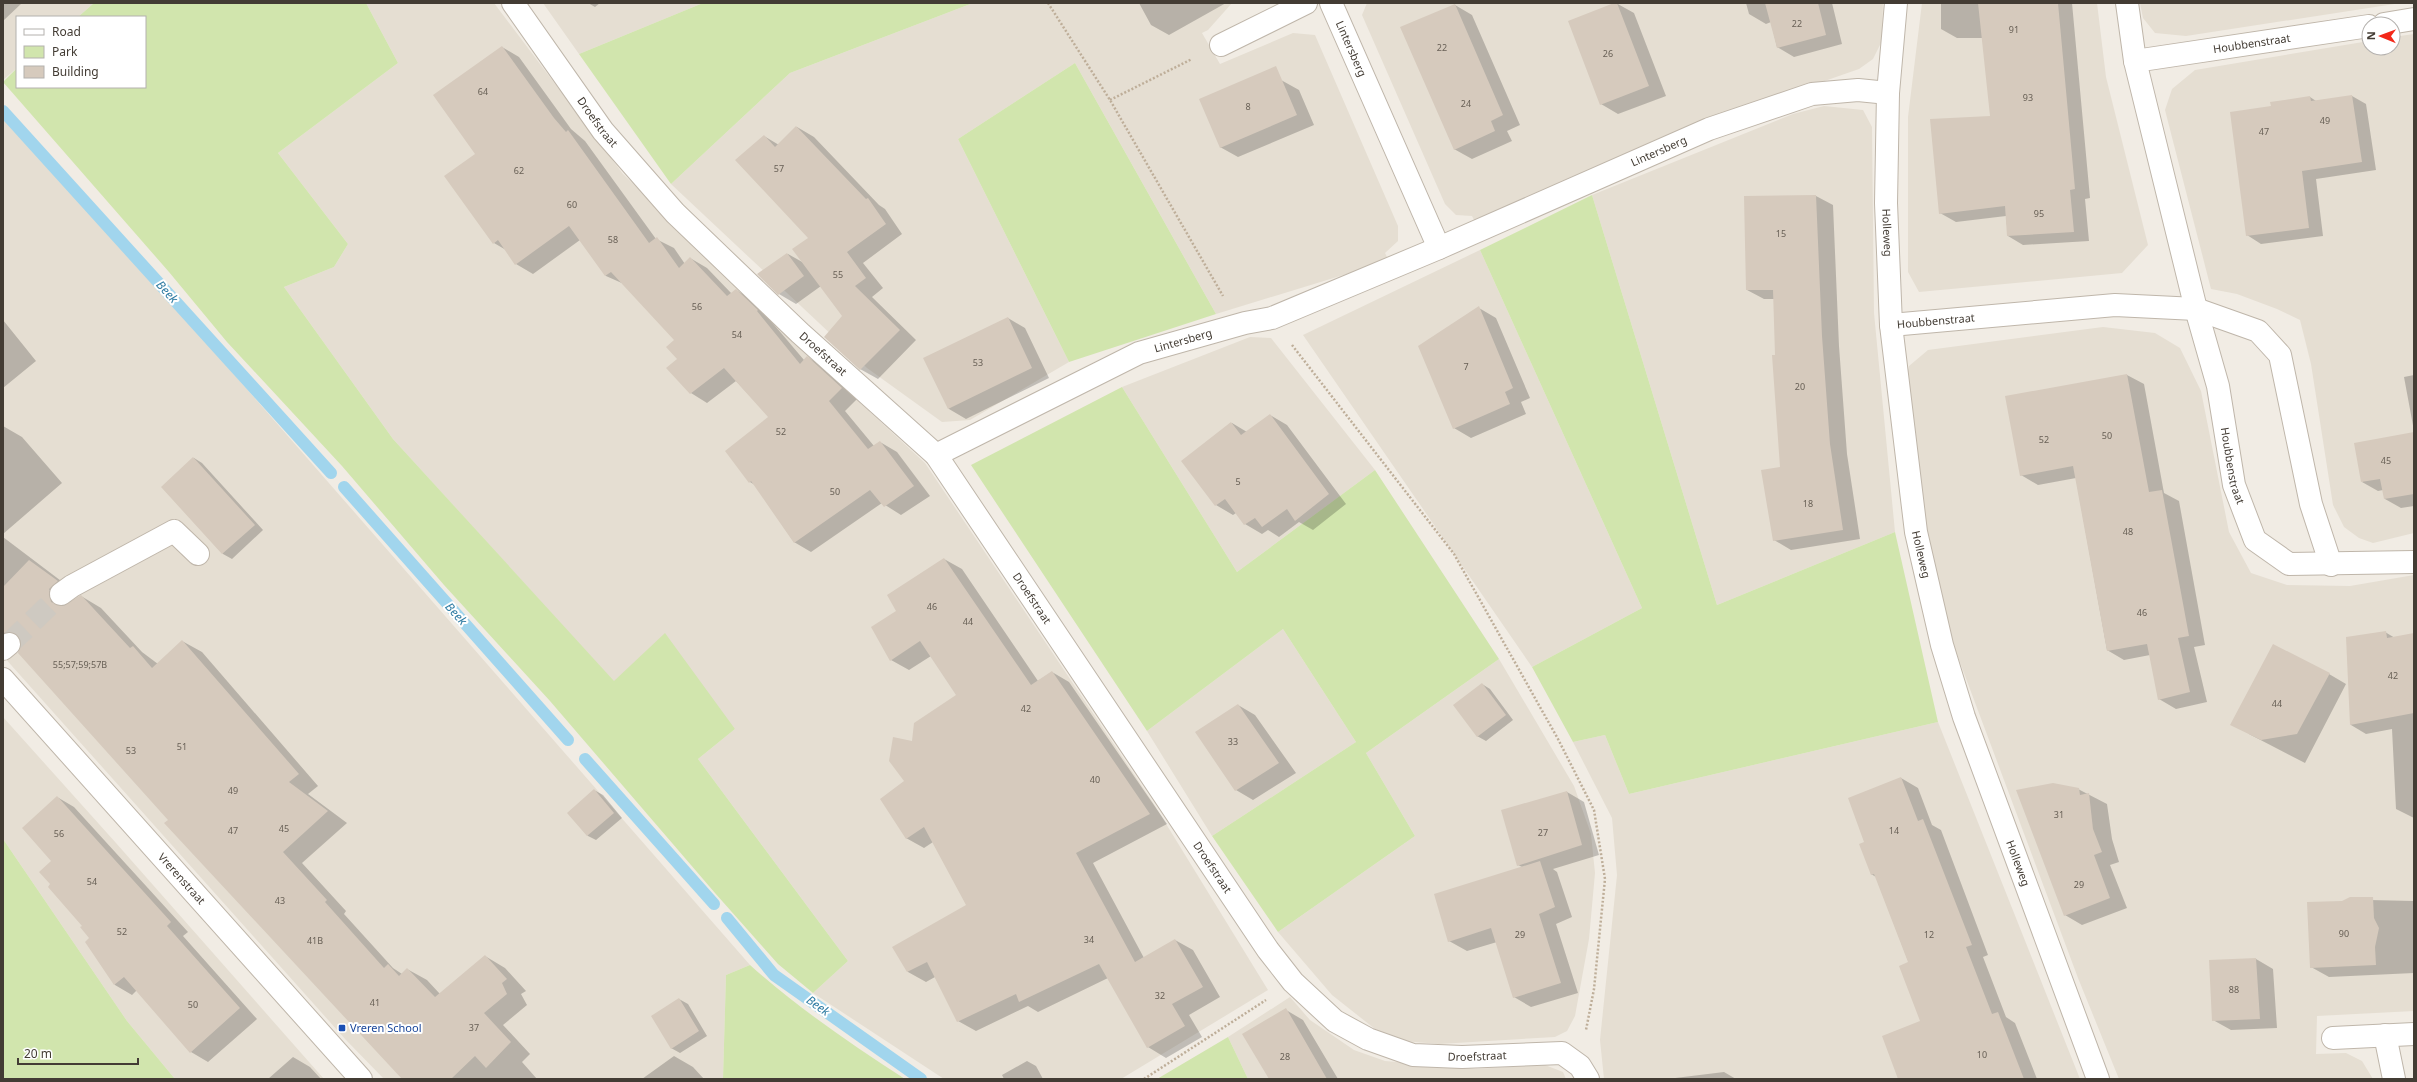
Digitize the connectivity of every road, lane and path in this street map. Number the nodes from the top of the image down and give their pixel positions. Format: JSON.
{"nodes":[{"id":1,"x":513,"y":3,"type":"edge"},
{"id":2,"x":1048,"y":3,"type":"edge"},
{"id":3,"x":1306,"y":3,"type":"edge"},
{"id":4,"x":1330,"y":3,"type":"edge"},
{"id":5,"x":1896,"y":3,"type":"edge"},
{"id":6,"x":2127,"y":3,"type":"edge"},
{"id":7,"x":2414,"y":20,"type":"edge"},
{"id":8,"x":2401,"y":22,"type":"edge"},
{"id":9,"x":2361,"y":27,"type":"edge"},
{"id":10,"x":1221,"y":45,"type":"joint"},
{"id":11,"x":2135,"y":61,"type":"junction"},
{"id":12,"x":1888,"y":93,"type":"junction"},
{"id":13,"x":1110,"y":100,"type":"junction"},
{"id":14,"x":1439,"y":248,"type":"junction"},
{"id":15,"x":2196,"y":309,"type":"junction"},
{"id":16,"x":1272,"y":318,"type":"junction"},
{"id":17,"x":1245,"y":323,"type":"junction"},
{"id":18,"x":1892,"y":325,"type":"junction"},
{"id":19,"x":936,"y":455,"type":"junction"},
{"id":20,"x":198,"y":554,"type":"dead end"},
{"id":21,"x":2414,"y":562,"type":"edge"},
{"id":22,"x":2331,"y":565,"type":"junction"},
{"id":23,"x":61,"y":594,"type":"tunnel mouth"},
{"id":24,"x":3,"y":679,"type":"edge"},
{"id":25,"x":1294,"y":982,"type":"junction"},
{"id":26,"x":2414,"y":1034,"type":"edge"},
{"id":27,"x":2385,"y":1035,"type":"junction"},
{"id":28,"x":2332,"y":1038,"type":"dead end"},
{"id":29,"x":1584,"y":1073,"type":"edge"},
{"id":30,"x":352,"y":1076,"type":"edge"},
{"id":31,"x":1144,"y":1079,"type":"edge"},
{"id":32,"x":2098,"y":1079,"type":"edge"},
{"id":33,"x":2394,"y":1079,"type":"edge"}],
"edges":[{"from":1,"to":19,"type":"street","name":"Droefstraat"},
{"from":2,"to":13,"type":"path"},
{"from":3,"to":10,"type":"street"},
{"from":4,"to":14,"type":"street","name":"Lintersberg"},
{"from":5,"to":12,"type":"street","name":"Holleweg"},
{"from":6,"to":11,"type":"street","name":"Houbbenstraat"},
{"from":7,"to":8,"type":"street"},
{"from":9,"to":11,"type":"street","name":"Houbbenstraat"},
{"from":10,"to":13,"type":"path"},
{"from":11,"to":15,"type":"street","name":"Houbbenstraat"},
{"from":12,"to":14,"type":"street","name":"Lintersberg"},
{"from":12,"to":18,"type":"street","name":"Holleweg"},
{"from":13,"to":17,"type":"path"},
{"from":14,"to":16,"type":"street","name":"Lintersberg"},
{"from":15,"to":18,"type":"street","name":"Houbbenstraat"},
{"from":15,"to":22,"type":"street","name":"Houbbenstraat"},
{"from":15,"to":22,"type":"street","name":"Houbbenstraat"},
{"from":16,"to":17,"type":"street","name":"Lintersberg"},
{"from":16,"to":29,"type":"path"},
{"from":17,"to":19,"type":"street","name":"Lintersberg"},
{"from":18,"to":32,"type":"street","name":"Holleweg"},
{"from":19,"to":25,"type":"street","name":"Droefstraat"},
{"from":20,"to":23,"type":"street"},
{"from":21,"to":22,"type":"street","name":"Houbbenstraat"},
{"from":24,"to":30,"type":"street","name":"Vrerenstraat"},
{"from":25,"to":29,"type":"street","name":"Droefstraat"},
{"from":25,"to":31,"type":"path"},
{"from":26,"to":27,"type":"street"},
{"from":27,"to":28,"type":"street"},
{"from":27,"to":33,"type":"street"}]}
